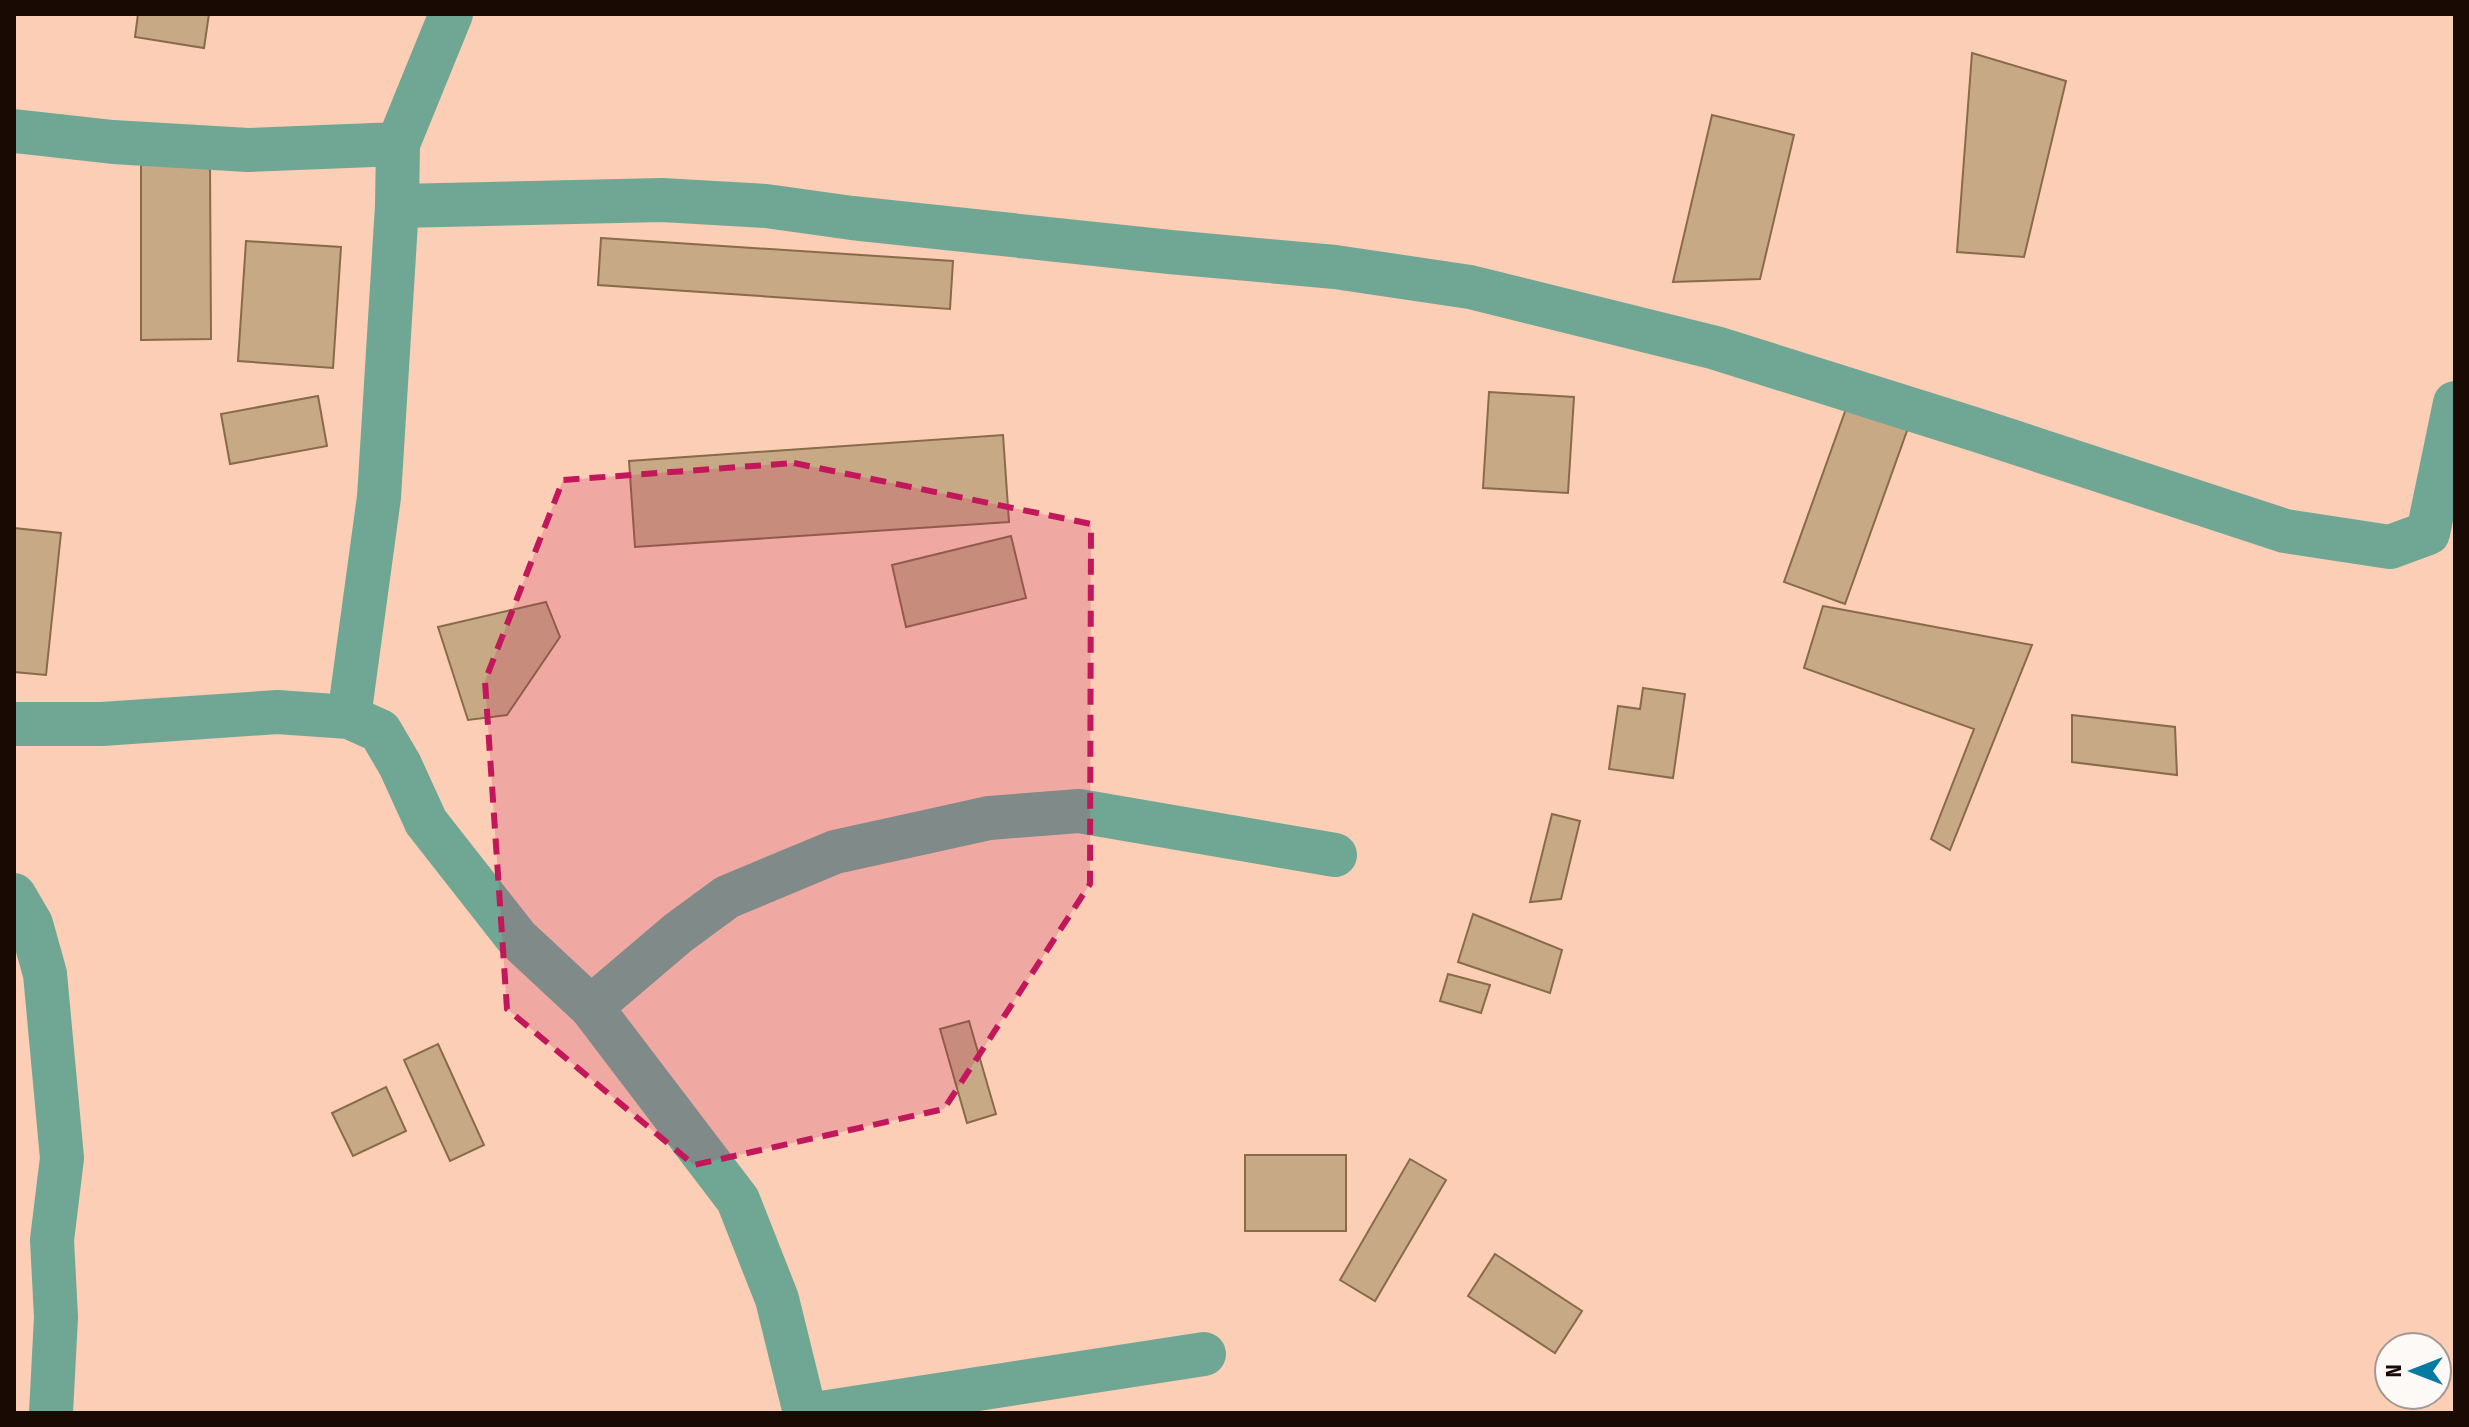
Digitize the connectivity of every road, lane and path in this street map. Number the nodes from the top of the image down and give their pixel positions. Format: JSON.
{"nodes":[{"id":1,"x":451,"y":14,"type":"edge"},
{"id":2,"x":14,"y":131,"type":"edge"},
{"id":3,"x":398,"y":144,"type":"junction"},
{"id":4,"x":397,"y":206,"type":"junction"},
{"id":5,"x":2455,"y":403,"type":"edge"},
{"id":6,"x":349,"y":717,"type":"junction"},
{"id":7,"x":14,"y":724,"type":"edge"},
{"id":8,"x":1335,"y":855,"type":"dead end"},
{"id":9,"x":14,"y":895,"type":"edge"},
{"id":10,"x":591,"y":1007,"type":"junction"},
{"id":11,"x":1204,"y":1354,"type":"dead end"},
{"id":12,"x":51,"y":1413,"type":"edge"},
{"id":13,"x":805,"y":1413,"type":"edge"},
{"id":14,"x":821,"y":1413,"type":"edge"}],
"edges":[{"from":1,"to":3,"type":"street"},
{"from":2,"to":3,"type":"street"},
{"from":3,"to":4,"type":"street"},
{"from":4,"to":5,"type":"street"},
{"from":4,"to":6,"type":"street"},
{"from":6,"to":7,"type":"street"},
{"from":6,"to":10,"type":"street"},
{"from":8,"to":10,"type":"street"},
{"from":9,"to":12,"type":"street"},
{"from":10,"to":13,"type":"street"},
{"from":11,"to":14,"type":"street"}]}
